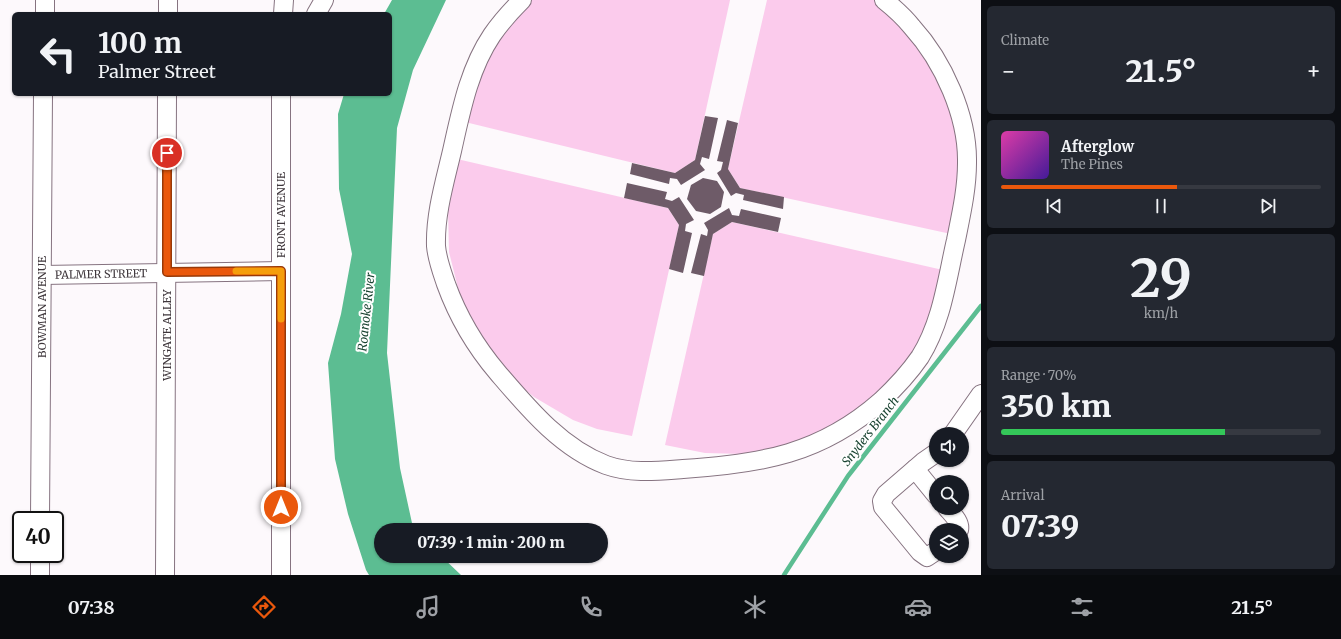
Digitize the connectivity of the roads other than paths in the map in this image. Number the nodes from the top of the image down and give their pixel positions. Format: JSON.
{"nodes":[{"id":1,"x":46,"y":0,"type":"edge"},
{"id":2,"x":168,"y":0,"type":"edge"},
{"id":3,"x":284,"y":0,"type":"edge"},
{"id":4,"x":324,"y":0,"type":"edge"},
{"id":5,"x":522,"y":0,"type":"edge"},
{"id":6,"x":884,"y":0,"type":"edge"},
{"id":7,"x":45,"y":12,"type":"edge"},
{"id":8,"x":168,"y":12,"type":"edge"},
{"id":9,"x":283,"y":12,"type":"edge"},
{"id":10,"x":317,"y":12,"type":"edge"},
{"id":11,"x":43,"y":96,"type":"edge"},
{"id":12,"x":167,"y":96,"type":"edge"},
{"id":13,"x":281,"y":96,"type":"edge"},
{"id":14,"x":281,"y":271,"type":"junction"},
{"id":15,"x":167,"y":272,"type":"junction"},
{"id":16,"x":42,"y":275,"type":"junction"},
{"id":17,"x":981,"y":394,"type":"edge"},
{"id":18,"x":958,"y":427,"type":"edge"},
{"id":19,"x":929,"y":457,"type":"edge"},
{"id":20,"x":914,"y":469,"type":"junction"},
{"id":21,"x":929,"y":487,"type":"edge"},
{"id":22,"x":40,"y":511,"type":"edge"},
{"id":23,"x":929,"y":556,"type":"edge"},
{"id":24,"x":40,"y":563,"type":"edge"},
{"id":25,"x":40,"y":575,"type":"edge"},
{"id":26,"x":165,"y":575,"type":"edge"},
{"id":27,"x":281,"y":575,"type":"edge"}],
"edges":[{"from":1,"to":7,"type":"street"},
{"from":2,"to":8,"type":"street"},
{"from":3,"to":9,"type":"street"},
{"from":4,"to":10,"type":"street"},
{"from":5,"to":6,"type":"street"},
{"from":11,"to":16,"type":"street","name":"BOWMAN AVENUE"},
{"from":12,"to":15,"type":"street","name":"WINGATE ALLEY"},
{"from":13,"to":14,"type":"street","name":"FRONT AVENUE"},
{"from":14,"to":15,"type":"street","name":"PALMER STREET"},
{"from":14,"to":27,"type":"street","name":"FRONT AVENUE"},
{"from":15,"to":16,"type":"street","name":"PALMER STREET"},
{"from":15,"to":26,"type":"street","name":"WINGATE ALLEY"},
{"from":16,"to":22,"type":"street","name":"BOWMAN AVENUE"},
{"from":17,"to":18,"type":"street"},
{"from":19,"to":20,"type":"street"},
{"from":20,"to":21,"type":"street"},
{"from":20,"to":23,"type":"street"},
{"from":24,"to":25,"type":"street"}]}
